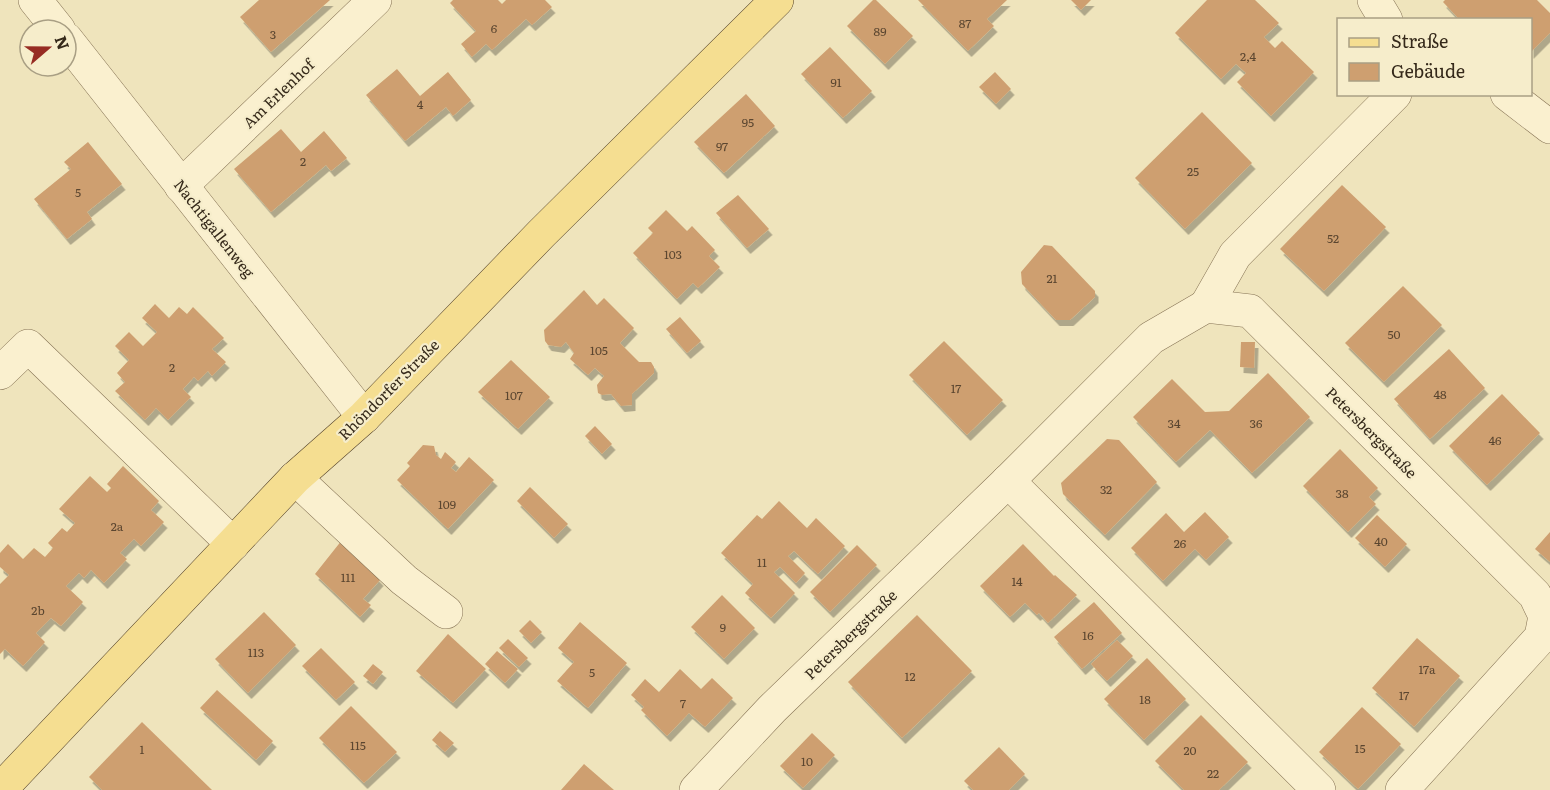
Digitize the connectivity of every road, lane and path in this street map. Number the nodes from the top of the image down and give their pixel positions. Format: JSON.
{"nodes":[{"id":1,"x":35,"y":0,"type":"edge"},
{"id":2,"x":375,"y":0,"type":"edge"},
{"id":3,"x":777,"y":0,"type":"edge"},
{"id":4,"x":1374,"y":0,"type":"edge"},
{"id":5,"x":49,"y":18,"type":"edge"},
{"id":6,"x":1385,"y":18,"type":"edge"},
{"id":7,"x":78,"y":54,"type":"edge"},
{"id":8,"x":1393,"y":96,"type":"edge"},
{"id":9,"x":1510,"y":96,"type":"edge"},
{"id":10,"x":1550,"y":127,"type":"edge"},
{"id":11,"x":181,"y":186,"type":"junction"},
{"id":12,"x":1206,"y":306,"type":"junction"},
{"id":13,"x":0,"y":373,"type":"edge"},
{"id":14,"x":364,"y":417,"type":"junction"},
{"id":15,"x":295,"y":478,"type":"junction"},
{"id":16,"x":1008,"y":481,"type":"junction"},
{"id":17,"x":233,"y":544,"type":"junction"},
{"id":18,"x":446,"y":612,"type":"dead end"},
{"id":19,"x":1547,"y":616,"type":"edge"},
{"id":20,"x":6,"y":788,"type":"edge"},
{"id":21,"x":696,"y":790,"type":"edge"},
{"id":22,"x":1319,"y":790,"type":"edge"},
{"id":23,"x":1402,"y":790,"type":"edge"}],
"edges":[{"from":1,"to":5,"type":"street"},
{"from":2,"to":11,"type":"street","name":"Am Erlenhof"},
{"from":3,"to":14,"type":"main road","name":"Rhöndorfer Straße"},
{"from":4,"to":6,"type":"street"},
{"from":7,"to":11,"type":"street","name":"Nachtigallenweg"},
{"from":8,"to":12,"type":"street"},
{"from":9,"to":10,"type":"street"},
{"from":11,"to":14,"type":"street","name":"Nachtigallenweg"},
{"from":12,"to":16,"type":"street","name":"Petersbergstraße"},
{"from":12,"to":19,"type":"street","name":"Petersbergstraße"},
{"from":13,"to":17,"type":"street"},
{"from":14,"to":15,"type":"main road","name":"Rhöndorfer Straße"},
{"from":15,"to":17,"type":"main road","name":"Rhöndorfer Straße"},
{"from":15,"to":18,"type":"street"},
{"from":16,"to":21,"type":"street","name":"Petersbergstraße"},
{"from":16,"to":22,"type":"street"},
{"from":17,"to":20,"type":"main road","name":"Rhöndorfer Straße"},
{"from":19,"to":23,"type":"street","name":"Petersbergstraße"}]}
